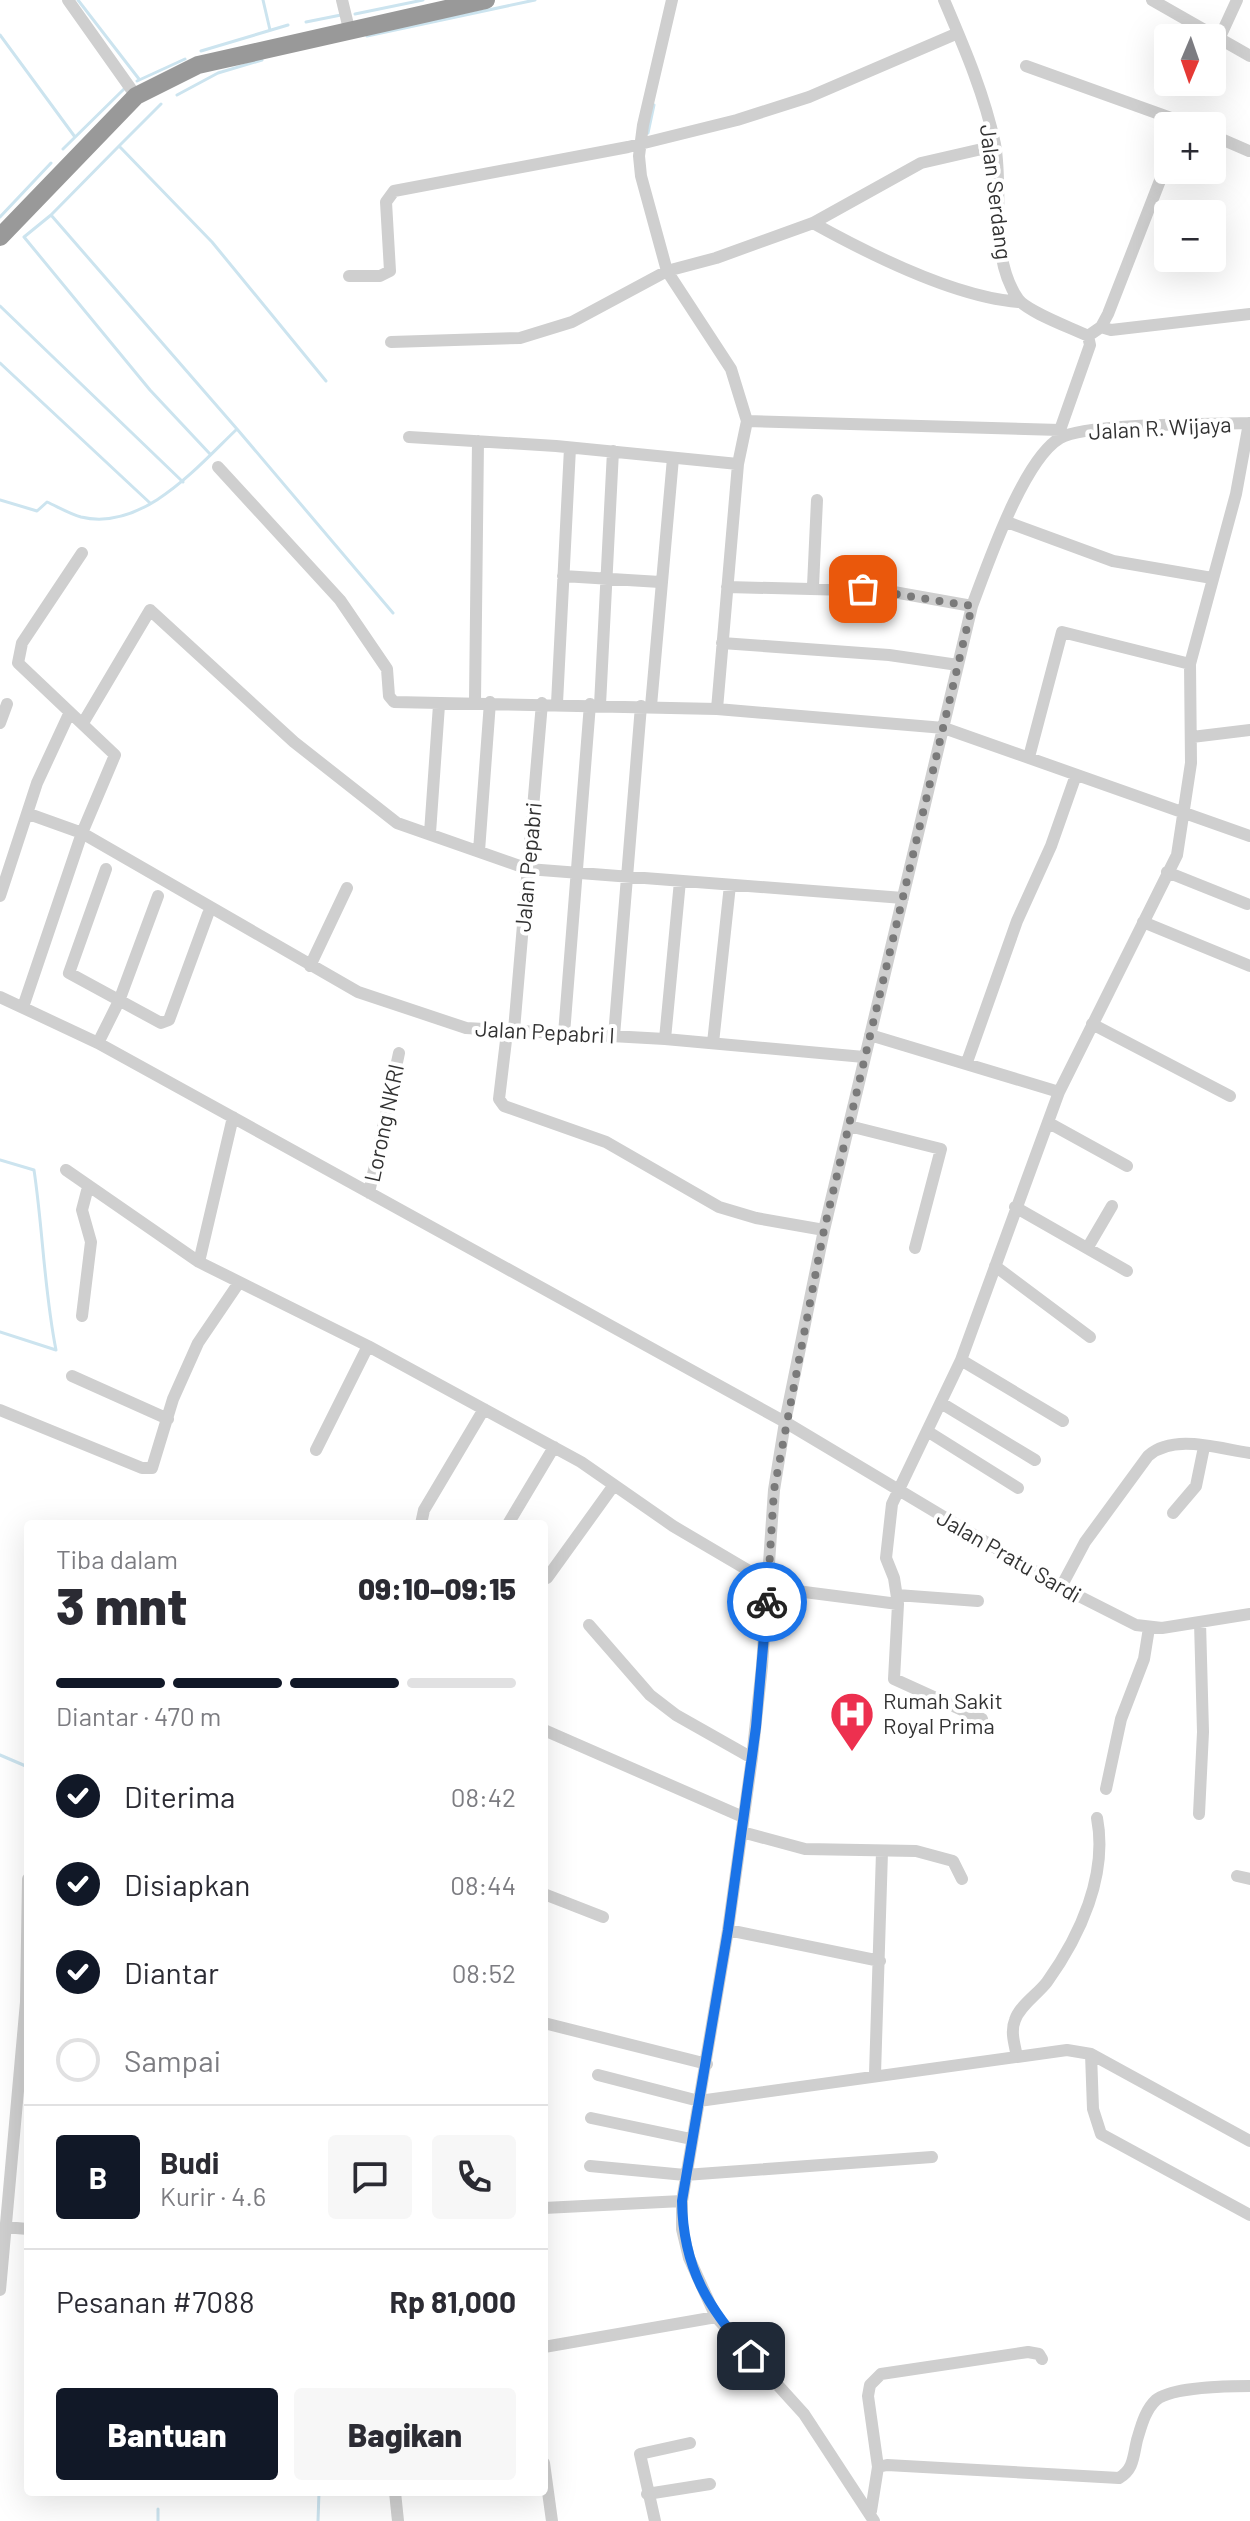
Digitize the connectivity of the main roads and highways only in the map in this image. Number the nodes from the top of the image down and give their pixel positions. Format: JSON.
{"nodes":[{"id":1,"x":486,"y":0,"type":"edge"},
{"id":2,"x":0,"y":237,"type":"edge"}],
"edges":[{"from":1,"to":2,"type":"highway"}]}
